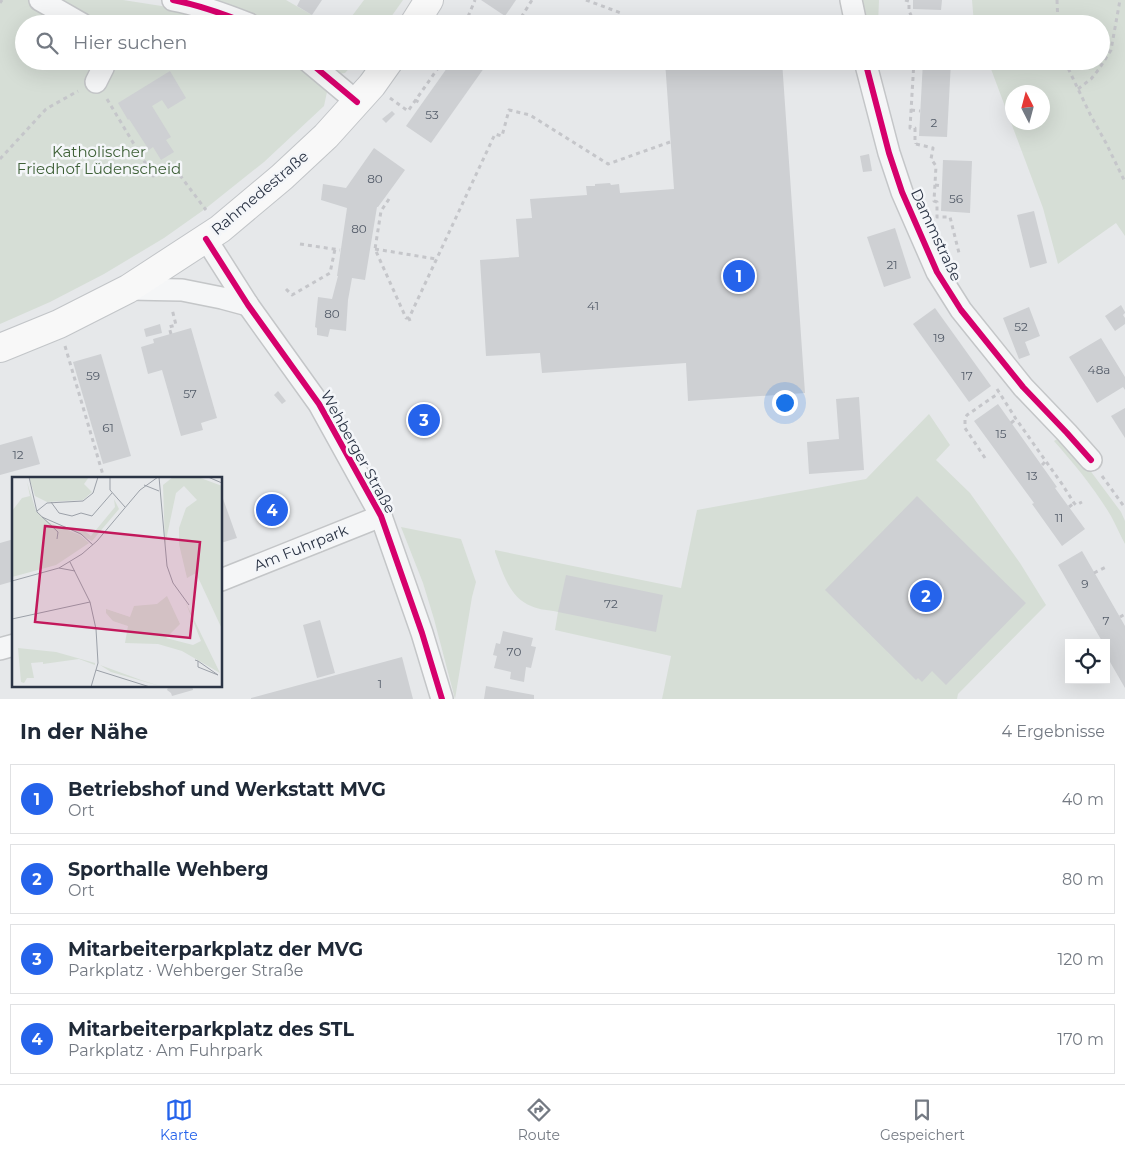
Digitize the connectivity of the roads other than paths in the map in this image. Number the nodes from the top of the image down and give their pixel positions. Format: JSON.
{"nodes":[{"id":1,"x":40,"y":0,"type":"edge"},
{"id":2,"x":173,"y":0,"type":"edge"},
{"id":3,"x":429,"y":0,"type":"edge"},
{"id":4,"x":851,"y":0,"type":"edge"},
{"id":5,"x":66,"y":15,"type":"edge"},
{"id":6,"x":226,"y":15,"type":"edge"},
{"id":7,"x":420,"y":15,"type":"edge"},
{"id":8,"x":854,"y":15,"type":"edge"},
{"id":9,"x":103,"y":70,"type":"edge"},
{"id":10,"x":319,"y":70,"type":"edge"},
{"id":11,"x":383,"y":70,"type":"edge"},
{"id":12,"x":867,"y":70,"type":"edge"},
{"id":13,"x":96,"y":82,"type":"road end"},
{"id":14,"x":357,"y":102,"type":"junction"},
{"id":15,"x":206,"y":239,"type":"junction"},
{"id":16,"x":128,"y":289,"type":"junction"},
{"id":17,"x":248,"y":305,"type":"junction"},
{"id":18,"x":0,"y":348,"type":"edge"},
{"id":19,"x":1091,"y":460,"type":"road end"},
{"id":20,"x":381,"y":516,"type":"junction"},
{"id":21,"x":222,"y":580,"type":"edge"},
{"id":22,"x":442,"y":699,"type":"edge"}],
"edges":[{"from":1,"to":5,"type":"street"},
{"from":2,"to":6,"type":"street"},
{"from":3,"to":7,"type":"main road"},
{"from":4,"to":8,"type":"street"},
{"from":9,"to":13,"type":"street"},
{"from":10,"to":14,"type":"street"},
{"from":11,"to":14,"type":"main road","name":"Rahmedestraße"},
{"from":12,"to":19,"type":"street","name":"Dammstraße"},
{"from":14,"to":15,"type":"main road","name":"Rahmedestraße"},
{"from":15,"to":16,"type":"main road","name":"Rahmedestraße"},
{"from":15,"to":17,"type":"street","name":"Wehberger Straße"},
{"from":16,"to":17,"type":"street"},
{"from":16,"to":18,"type":"main road","name":"Rahmedestraße"},
{"from":17,"to":20,"type":"street","name":"Wehberger Straße"},
{"from":20,"to":21,"type":"street","name":"Am Fuhrpark"},
{"from":20,"to":22,"type":"street","name":"Wehberger Straße"}]}
